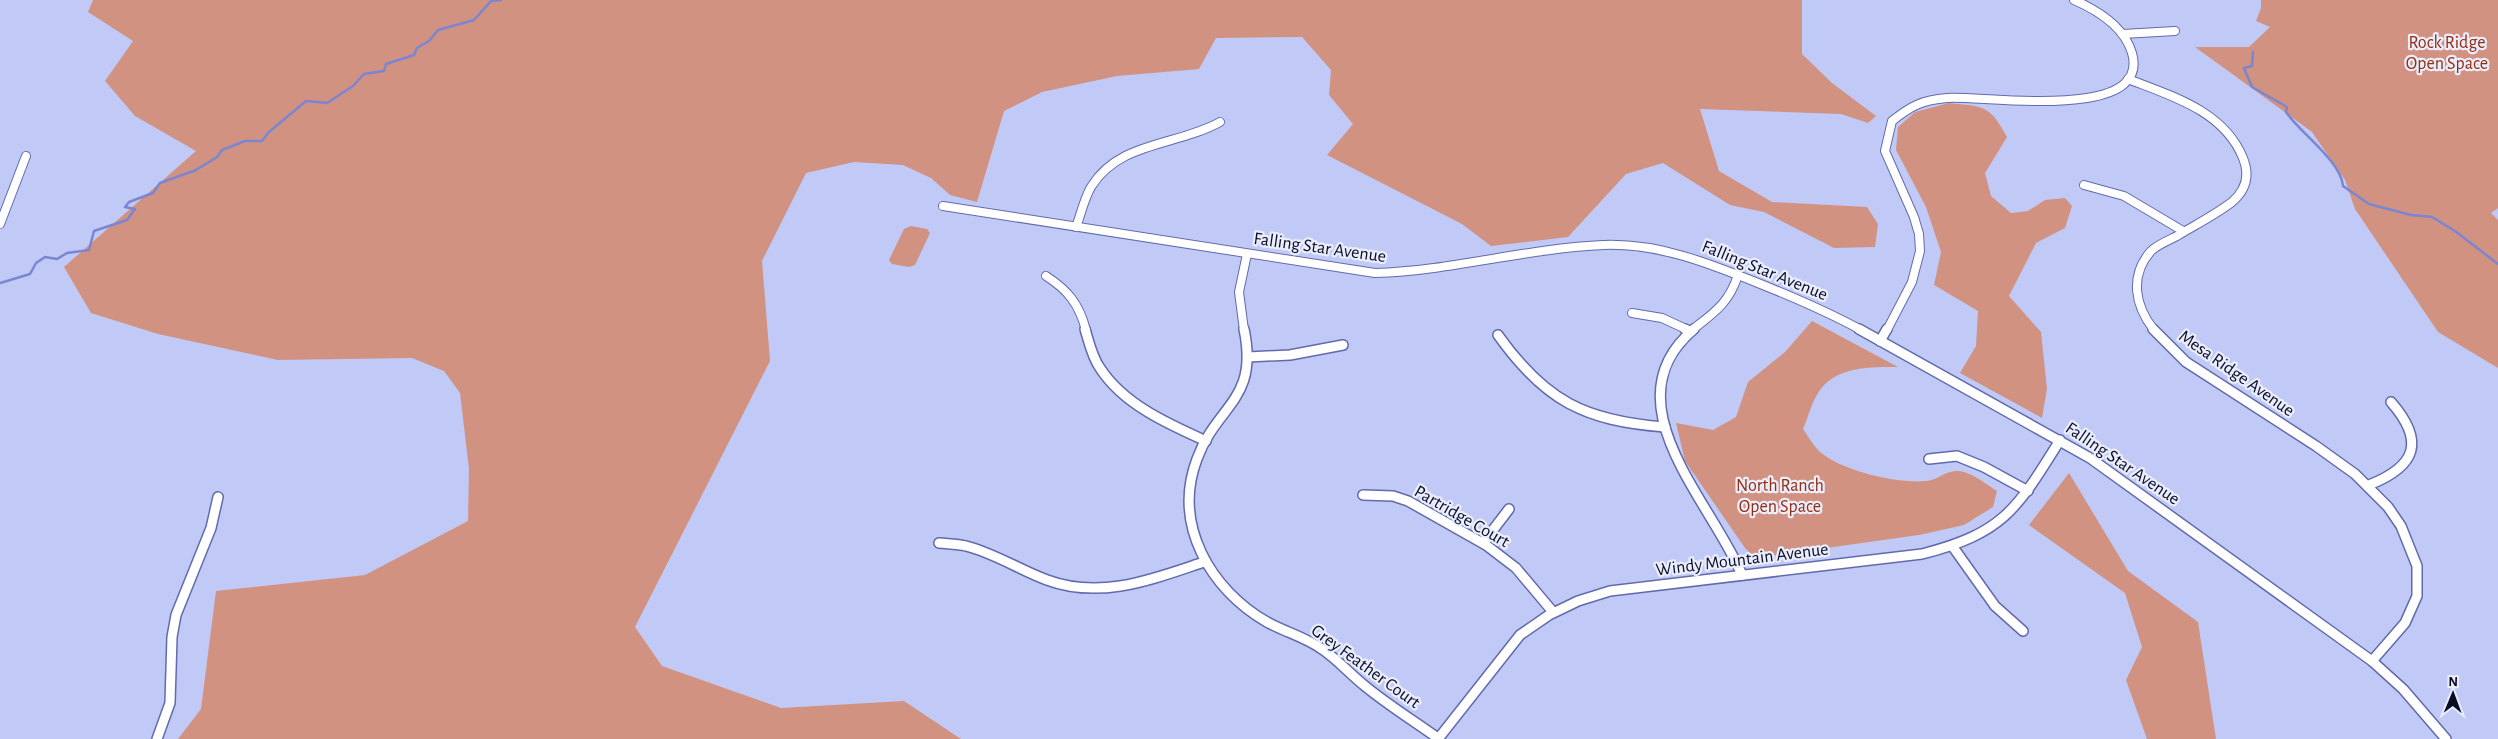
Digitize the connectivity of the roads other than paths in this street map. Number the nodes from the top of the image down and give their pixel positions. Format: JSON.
{"nodes":[{"id":1,"x":2074,"y":0,"type":"edge"},
{"id":2,"x":2175,"y":31,"type":"dead end"},
{"id":3,"x":2123,"y":34,"type":"junction"},
{"id":4,"x":2128,"y":80,"type":"junction"},
{"id":5,"x":1220,"y":122,"type":"dead end"},
{"id":6,"x":26,"y":156,"type":"dead end"},
{"id":7,"x":2084,"y":185,"type":"dead end"},
{"id":8,"x":943,"y":206,"type":"dead end"},
{"id":9,"x":0,"y":224,"type":"edge"},
{"id":10,"x":1076,"y":227,"type":"junction"},
{"id":11,"x":2183,"y":231,"type":"junction"},
{"id":12,"x":1247,"y":254,"type":"junction"},
{"id":13,"x":1738,"y":275,"type":"junction"},
{"id":14,"x":1046,"y":276,"type":"dead end"},
{"id":15,"x":1632,"y":313,"type":"dead end"},
{"id":16,"x":1689,"y":331,"type":"junction"},
{"id":17,"x":1498,"y":335,"type":"dead end"},
{"id":18,"x":1880,"y":341,"type":"junction"},
{"id":19,"x":1343,"y":345,"type":"dead end"},
{"id":20,"x":1248,"y":357,"type":"junction"},
{"id":21,"x":2391,"y":402,"type":"dead end"},
{"id":22,"x":1665,"y":427,"type":"junction"},
{"id":23,"x":2060,"y":440,"type":"junction"},
{"id":24,"x":1206,"y":441,"type":"junction"},
{"id":25,"x":1929,"y":459,"type":"dead end"},
{"id":26,"x":2369,"y":486,"type":"junction"},
{"id":27,"x":2028,"y":491,"type":"junction"},
{"id":28,"x":1363,"y":495,"type":"dead end"},
{"id":29,"x":218,"y":497,"type":"dead end"},
{"id":30,"x":1509,"y":509,"type":"dead end"},
{"id":31,"x":1483,"y":543,"type":"junction"},
{"id":32,"x":938,"y":544,"type":"dead end"},
{"id":33,"x":1953,"y":547,"type":"junction"},
{"id":34,"x":1204,"y":562,"type":"junction"},
{"id":35,"x":1742,"y":575,"type":"junction"},
{"id":36,"x":1553,"y":612,"type":"junction"},
{"id":37,"x":2023,"y":631,"type":"dead end"},
{"id":38,"x":2372,"y":661,"type":"junction"},
{"id":39,"x":157,"y":739,"type":"edge"},
{"id":40,"x":1438,"y":739,"type":"edge"},
{"id":41,"x":2446,"y":739,"type":"edge"}],
"edges":[{"from":1,"to":3,"type":"street"},
{"from":2,"to":3,"type":"street"},
{"from":3,"to":4,"type":"street"},
{"from":4,"to":11,"type":"street","name":"Mesa Ridge Avenue"},
{"from":4,"to":18,"type":"street"},
{"from":5,"to":10,"type":"street"},
{"from":6,"to":9,"type":"street"},
{"from":7,"to":11,"type":"street"},
{"from":8,"to":10,"type":"street","name":"Falling Star Avenue"},
{"from":10,"to":12,"type":"street","name":"Falling Star Avenue"},
{"from":11,"to":26,"type":"street","name":"Mesa Ridge Avenue"},
{"from":12,"to":13,"type":"street","name":"Falling Star Avenue"},
{"from":12,"to":20,"type":"street","name":"Grey Feather Court"},
{"from":13,"to":16,"type":"street"},
{"from":13,"to":18,"type":"street","name":"Falling Star Avenue"},
{"from":14,"to":24,"type":"street"},
{"from":15,"to":16,"type":"street"},
{"from":16,"to":22,"type":"street"},
{"from":17,"to":22,"type":"street"},
{"from":18,"to":23,"type":"street","name":"Falling Star Avenue"},
{"from":19,"to":20,"type":"street"},
{"from":20,"to":24,"type":"street","name":"Grey Feather Court"},
{"from":21,"to":26,"type":"street"},
{"from":22,"to":35,"type":"street"},
{"from":23,"to":27,"type":"street","name":"Windy Mountain Avenue"},
{"from":23,"to":38,"type":"street","name":"Falling Star Avenue"},
{"from":24,"to":34,"type":"street","name":"Grey Feather Court"},
{"from":25,"to":27,"type":"street"},
{"from":26,"to":38,"type":"street","name":"Mesa Ridge Avenue"},
{"from":27,"to":33,"type":"street","name":"Windy Mountain Avenue"},
{"from":28,"to":31,"type":"street","name":"Partridge Court"},
{"from":29,"to":39,"type":"street"},
{"from":30,"to":31,"type":"street"},
{"from":31,"to":36,"type":"street","name":"Partridge Court"},
{"from":32,"to":34,"type":"street"},
{"from":33,"to":35,"type":"street","name":"Windy Mountain Avenue"},
{"from":33,"to":37,"type":"street"},
{"from":34,"to":40,"type":"street","name":"Grey Feather Court"},
{"from":35,"to":36,"type":"street","name":"Windy Mountain Avenue"},
{"from":36,"to":40,"type":"street","name":"Windy Mountain Avenue"},
{"from":38,"to":41,"type":"street","name":"Falling Star Avenue"}]}
